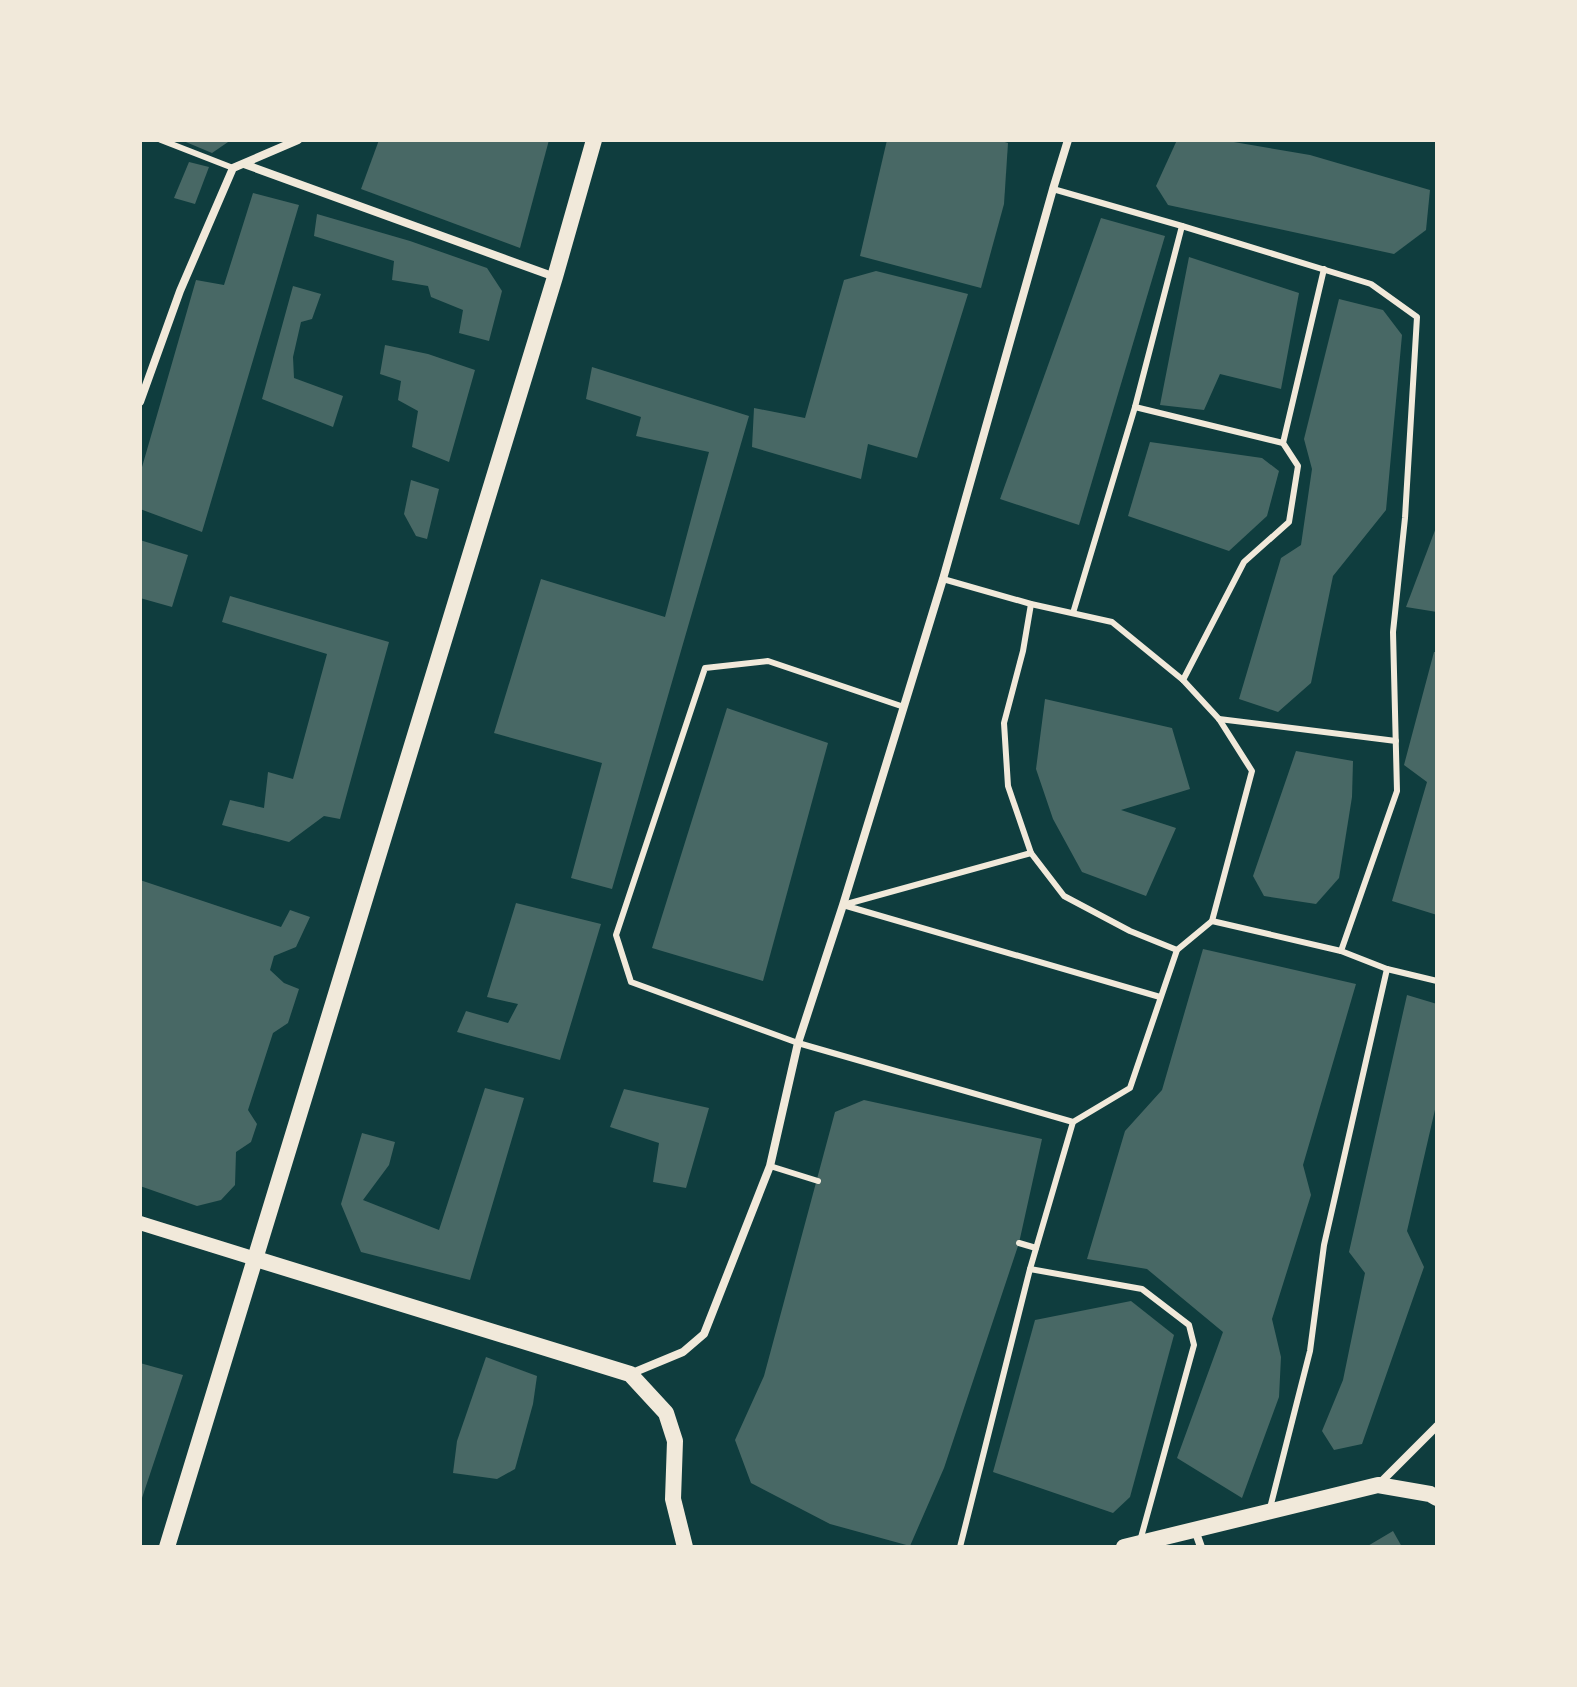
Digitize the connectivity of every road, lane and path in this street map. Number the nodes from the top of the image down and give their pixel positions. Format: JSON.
{"nodes":[{"id":1,"x":161,"y":140,"type":"edge"},
{"id":2,"x":298,"y":140,"type":"edge"},
{"id":3,"x":594,"y":140,"type":"edge"},
{"id":4,"x":1068,"y":140,"type":"edge"},
{"id":5,"x":244,"y":164,"type":"junction"},
{"id":6,"x":233,"y":168,"type":"junction"},
{"id":7,"x":1053,"y":189,"type":"junction"},
{"id":8,"x":1182,"y":226,"type":"junction"},
{"id":9,"x":1324,"y":269,"type":"junction"},
{"id":10,"x":555,"y":277,"type":"junction"},
{"id":11,"x":140,"y":402,"type":"edge"},
{"id":12,"x":1135,"y":407,"type":"junction"},
{"id":13,"x":1283,"y":443,"type":"junction"},
{"id":14,"x":943,"y":579,"type":"junction"},
{"id":15,"x":1031,"y":604,"type":"junction"},
{"id":16,"x":1073,"y":613,"type":"junction"},
{"id":17,"x":1183,"y":680,"type":"junction"},
{"id":18,"x":904,"y":707,"type":"junction"},
{"id":19,"x":1219,"y":719,"type":"junction"},
{"id":20,"x":1396,"y":741,"type":"junction"},
{"id":21,"x":1031,"y":853,"type":"junction"},
{"id":22,"x":843,"y":905,"type":"junction"},
{"id":23,"x":1212,"y":921,"type":"junction"},
{"id":24,"x":1177,"y":950,"type":"junction"},
{"id":25,"x":1341,"y":951,"type":"junction"},
{"id":26,"x":1387,"y":969,"type":"junction"},
{"id":27,"x":1437,"y":981,"type":"edge"},
{"id":28,"x":1160,"y":997,"type":"junction"},
{"id":29,"x":798,"y":1043,"type":"junction"},
{"id":30,"x":1073,"y":1122,"type":"junction"},
{"id":31,"x":770,"y":1166,"type":"junction"},
{"id":32,"x":818,"y":1181,"type":"dead end"},
{"id":33,"x":140,"y":1223,"type":"edge"},
{"id":34,"x":1019,"y":1243,"type":"dead end"},
{"id":35,"x":1036,"y":1248,"type":"junction"},
{"id":36,"x":256,"y":1259,"type":"junction"},
{"id":37,"x":1030,"y":1269,"type":"junction"},
{"id":38,"x":630,"y":1374,"type":"junction"},
{"id":39,"x":1437,"y":1426,"type":"edge"},
{"id":40,"x":1378,"y":1485,"type":"junction"},
{"id":41,"x":1437,"y":1498,"type":"edge"},
{"id":42,"x":1269,"y":1511,"type":"junction"},
{"id":43,"x":1195,"y":1529,"type":"junction"},
{"id":44,"x":1132,"y":1545,"type":"edge"},
{"id":45,"x":167,"y":1547,"type":"edge"},
{"id":46,"x":685,"y":1547,"type":"edge"},
{"id":47,"x":960,"y":1547,"type":"edge"},
{"id":48,"x":1201,"y":1547,"type":"edge"}],
"edges":[{"from":1,"to":6,"type":"lane"},
{"from":2,"to":5,"type":"street"},
{"from":3,"to":10,"type":"main road"},
{"from":4,"to":7,"type":"street"},
{"from":5,"to":6,"type":"street"},
{"from":5,"to":10,"type":"street"},
{"from":6,"to":11,"type":"street"},
{"from":7,"to":8,"type":"lane"},
{"from":7,"to":14,"type":"street"},
{"from":8,"to":9,"type":"lane"},
{"from":8,"to":12,"type":"lane"},
{"from":9,"to":13,"type":"lane"},
{"from":9,"to":20,"type":"lane"},
{"from":10,"to":36,"type":"main road"},
{"from":12,"to":13,"type":"lane"},
{"from":12,"to":16,"type":"lane"},
{"from":13,"to":17,"type":"lane"},
{"from":14,"to":15,"type":"lane"},
{"from":14,"to":18,"type":"street"},
{"from":15,"to":16,"type":"lane"},
{"from":15,"to":21,"type":"lane"},
{"from":16,"to":17,"type":"lane"},
{"from":17,"to":19,"type":"lane"},
{"from":18,"to":22,"type":"street"},
{"from":18,"to":29,"type":"lane"},
{"from":19,"to":20,"type":"lane"},
{"from":19,"to":23,"type":"lane"},
{"from":20,"to":25,"type":"lane"},
{"from":21,"to":22,"type":"lane"},
{"from":21,"to":24,"type":"lane"},
{"from":22,"to":28,"type":"lane"},
{"from":22,"to":29,"type":"street"},
{"from":23,"to":24,"type":"lane"},
{"from":23,"to":25,"type":"lane"},
{"from":24,"to":28,"type":"lane"},
{"from":25,"to":26,"type":"lane"},
{"from":26,"to":27,"type":"lane"},
{"from":26,"to":42,"type":"lane"},
{"from":28,"to":30,"type":"lane"},
{"from":29,"to":30,"type":"lane"},
{"from":29,"to":31,"type":"street"},
{"from":30,"to":35,"type":"lane"},
{"from":31,"to":32,"type":"lane"},
{"from":31,"to":38,"type":"street"},
{"from":33,"to":36,"type":"street"},
{"from":34,"to":35,"type":"lane"},
{"from":35,"to":37,"type":"lane"},
{"from":36,"to":38,"type":"main road"},
{"from":36,"to":45,"type":"main road"},
{"from":37,"to":44,"type":"lane"},
{"from":37,"to":47,"type":"lane"},
{"from":38,"to":46,"type":"main road"},
{"from":39,"to":40,"type":"street"},
{"from":40,"to":41,"type":"main road"},
{"from":40,"to":42,"type":"main road"},
{"from":42,"to":43,"type":"main road"},
{"from":43,"to":44,"type":"main road"},
{"from":43,"to":48,"type":"street"}]}
